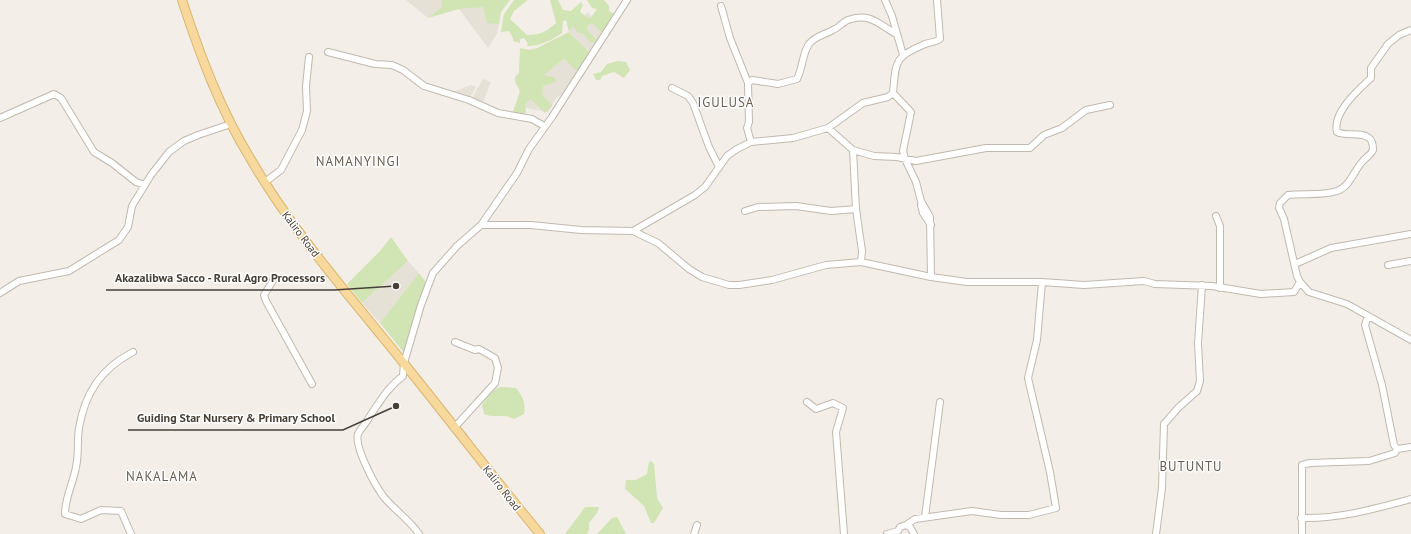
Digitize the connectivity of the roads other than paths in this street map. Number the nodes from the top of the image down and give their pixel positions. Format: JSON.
{"nodes":[{"id":1,"x":182,"y":0,"type":"edge"},
{"id":2,"x":627,"y":0,"type":"edge"},
{"id":3,"x":885,"y":0,"type":"edge"},
{"id":4,"x":938,"y":0,"type":"edge"},
{"id":5,"x":721,"y":6,"type":"dead end"},
{"id":6,"x":1411,"y":30,"type":"edge"},
{"id":7,"x":896,"y":34,"type":"junction"},
{"id":8,"x":328,"y":52,"type":"dead end"},
{"id":9,"x":903,"y":55,"type":"junction"},
{"id":10,"x":309,"y":57,"type":"dead end"},
{"id":11,"x":748,"y":82,"type":"junction"},
{"id":12,"x":672,"y":88,"type":"dead end"},
{"id":13,"x":893,"y":93,"type":"junction"},
{"id":14,"x":1110,"y":104,"type":"dead end"},
{"id":15,"x":1,"y":117,"type":"edge"},
{"id":16,"x":231,"y":124,"type":"junction"},
{"id":17,"x":544,"y":126,"type":"junction"},
{"id":18,"x":828,"y":128,"type":"junction"},
{"id":19,"x":751,"y":142,"type":"junction"},
{"id":20,"x":853,"y":150,"type":"junction"},
{"id":21,"x":905,"y":159,"type":"junction"},
{"id":22,"x":719,"y":167,"type":"junction"},
{"id":23,"x":264,"y":182,"type":"junction"},
{"id":24,"x":145,"y":185,"type":"junction"},
{"id":25,"x":856,"y":209,"type":"junction"},
{"id":26,"x":745,"y":211,"type":"dead end"},
{"id":27,"x":1216,"y":216,"type":"dead end"},
{"id":28,"x":481,"y":225,"type":"junction"},
{"id":29,"x":633,"y":231,"type":"junction"},
{"id":30,"x":1411,"y":234,"type":"edge"},
{"id":31,"x":1411,"y":261,"type":"edge"},
{"id":32,"x":861,"y":262,"type":"junction"},
{"id":33,"x":1295,"y":264,"type":"junction"},
{"id":34,"x":1388,"y":265,"type":"dead end"},
{"id":35,"x":932,"y":277,"type":"junction"},
{"id":36,"x":274,"y":279,"type":"dead end"},
{"id":37,"x":1042,"y":282,"type":"junction"},
{"id":38,"x":1300,"y":282,"type":"junction"},
{"id":39,"x":1202,"y":285,"type":"junction"},
{"id":40,"x":1220,"y":288,"type":"junction"},
{"id":41,"x":1294,"y":292,"type":"junction"},
{"id":42,"x":1309,"y":292,"type":"junction"},
{"id":43,"x":0,"y":293,"type":"edge"},
{"id":44,"x":1368,"y":316,"type":"junction"},
{"id":45,"x":1411,"y":340,"type":"edge"},
{"id":46,"x":455,"y":342,"type":"dead end"},
{"id":47,"x":133,"y":352,"type":"dead end"},
{"id":48,"x":404,"y":363,"type":"junction"},
{"id":49,"x":312,"y":384,"type":"dead end"},
{"id":50,"x":807,"y":402,"type":"dead end"},
{"id":51,"x":940,"y":402,"type":"dead end"},
{"id":52,"x":454,"y":428,"type":"junction"},
{"id":53,"x":1411,"y":447,"type":"edge"},
{"id":54,"x":1397,"y":449,"type":"junction"},
{"id":55,"x":1411,"y":500,"type":"edge"},
{"id":56,"x":925,"y":517,"type":"junction"},
{"id":57,"x":1301,"y":518,"type":"junction"},
{"id":58,"x":697,"y":525,"type":"dead end"},
{"id":59,"x":906,"y":525,"type":"junction"},
{"id":60,"x":131,"y":534,"type":"edge"},
{"id":61,"x":419,"y":534,"type":"edge"},
{"id":62,"x":540,"y":534,"type":"edge"},
{"id":63,"x":694,"y":534,"type":"edge"},
{"id":64,"x":844,"y":534,"type":"edge"},
{"id":65,"x":886,"y":534,"type":"edge"},
{"id":66,"x":914,"y":534,"type":"edge"},
{"id":67,"x":1156,"y":534,"type":"edge"},
{"id":68,"x":1302,"y":534,"type":"edge"}],
"edges":[{"from":1,"to":16,"type":"main road","name":"Kaliro Road"},
{"from":2,"to":17,"type":"street"},
{"from":3,"to":7,"type":"street"},
{"from":4,"to":9,"type":"street"},
{"from":5,"to":11,"type":"street"},
{"from":6,"to":33,"type":"street"},
{"from":7,"to":9,"type":"street"},
{"from":7,"to":11,"type":"street"},
{"from":8,"to":17,"type":"street"},
{"from":9,"to":13,"type":"street"},
{"from":10,"to":23,"type":"street"},
{"from":11,"to":19,"type":"street"},
{"from":12,"to":22,"type":"street"},
{"from":13,"to":18,"type":"street"},
{"from":13,"to":21,"type":"street"},
{"from":14,"to":21,"type":"street"},
{"from":15,"to":24,"type":"street"},
{"from":16,"to":23,"type":"main road","name":"Kaliro Road"},
{"from":16,"to":24,"type":"street"},
{"from":17,"to":28,"type":"street"},
{"from":18,"to":19,"type":"street"},
{"from":18,"to":20,"type":"street"},
{"from":19,"to":22,"type":"street"},
{"from":20,"to":21,"type":"street"},
{"from":20,"to":25,"type":"street"},
{"from":21,"to":35,"type":"street"},
{"from":22,"to":29,"type":"street"},
{"from":23,"to":48,"type":"main road","name":"Kaliro Road"},
{"from":24,"to":43,"type":"street"},
{"from":25,"to":26,"type":"street"},
{"from":25,"to":32,"type":"street"},
{"from":27,"to":40,"type":"street"},
{"from":28,"to":29,"type":"street"},
{"from":28,"to":48,"type":"street"},
{"from":29,"to":32,"type":"street"},
{"from":30,"to":33,"type":"street"},
{"from":31,"to":34,"type":"street"},
{"from":32,"to":35,"type":"street"},
{"from":33,"to":38,"type":"street"},
{"from":35,"to":37,"type":"street"},
{"from":36,"to":49,"type":"street"},
{"from":37,"to":39,"type":"street"},
{"from":37,"to":56,"type":"street"},
{"from":38,"to":41,"type":"street"},
{"from":38,"to":42,"type":"street"},
{"from":39,"to":40,"type":"street"},
{"from":39,"to":67,"type":"street"},
{"from":40,"to":41,"type":"street"},
{"from":41,"to":42,"type":"street"},
{"from":42,"to":44,"type":"street"},
{"from":44,"to":45,"type":"street"},
{"from":44,"to":54,"type":"street"},
{"from":46,"to":52,"type":"street"},
{"from":47,"to":60,"type":"street"},
{"from":48,"to":52,"type":"main road","name":"Kaliro Road"},
{"from":48,"to":61,"type":"street"},
{"from":50,"to":64,"type":"street"},
{"from":51,"to":56,"type":"street"},
{"from":52,"to":62,"type":"main road","name":"Kaliro Road"},
{"from":53,"to":54,"type":"street"},
{"from":54,"to":57,"type":"street"},
{"from":55,"to":57,"type":"street"},
{"from":56,"to":59,"type":"street"},
{"from":57,"to":68,"type":"street"},
{"from":58,"to":63,"type":"street"},
{"from":59,"to":65,"type":"street"},
{"from":59,"to":66,"type":"street"}]}
